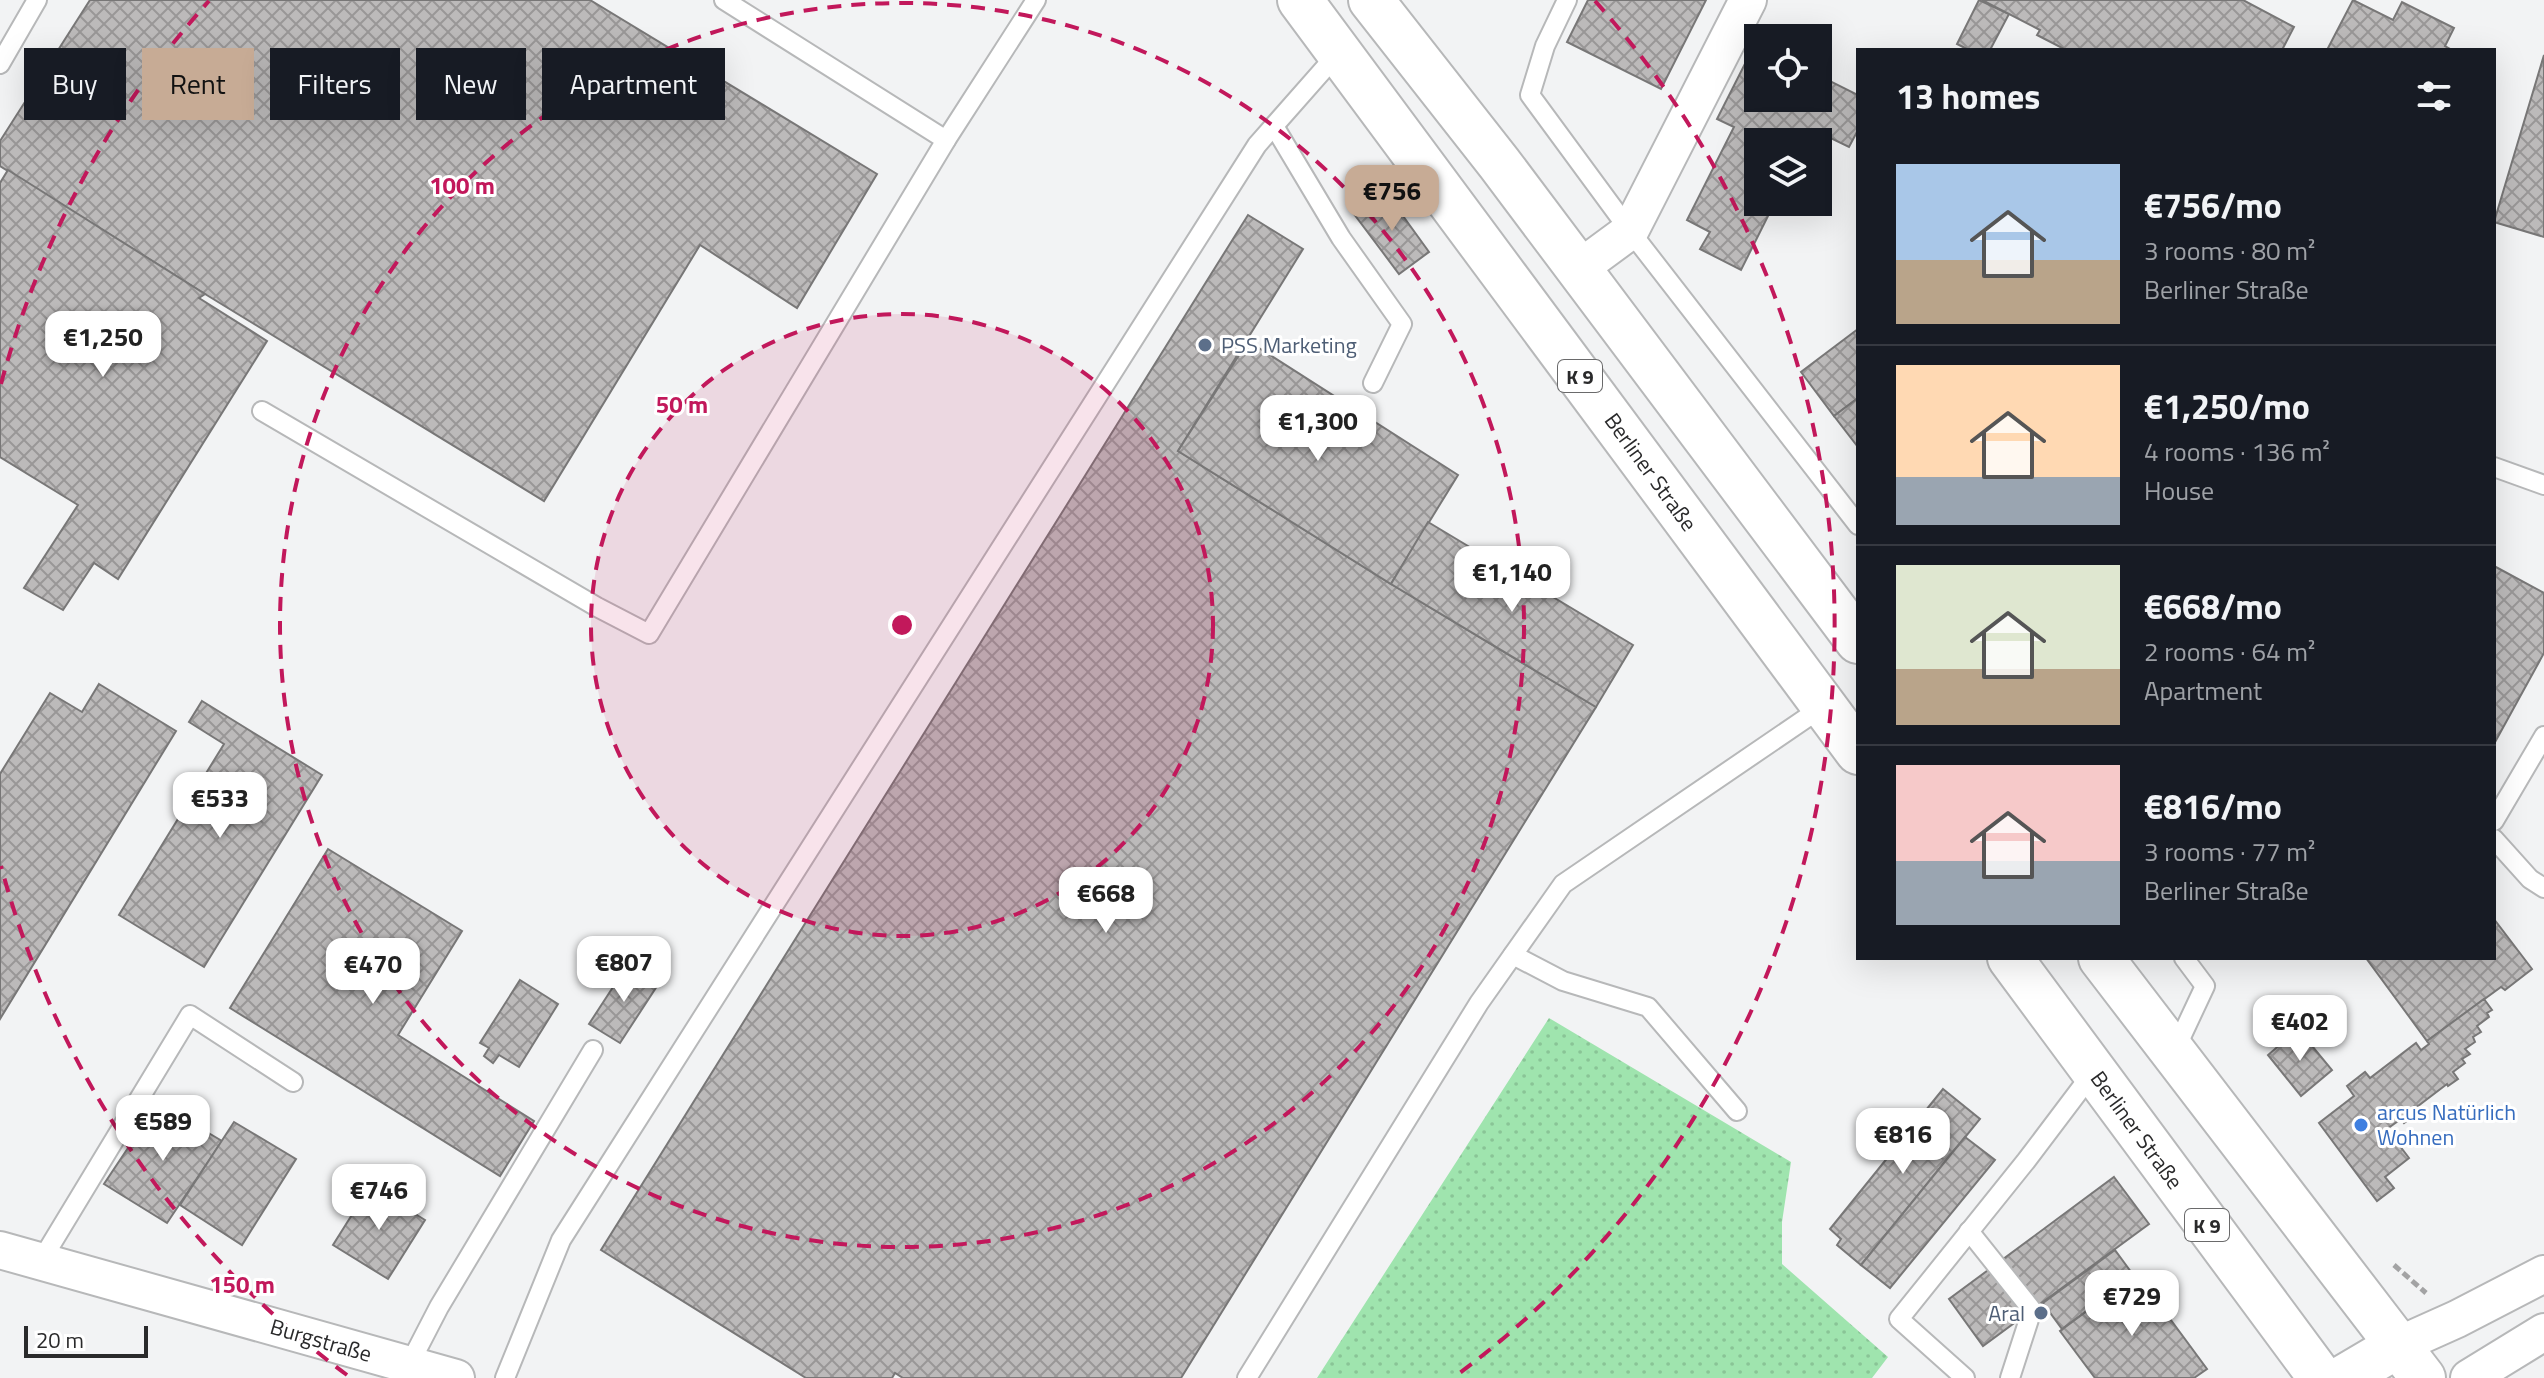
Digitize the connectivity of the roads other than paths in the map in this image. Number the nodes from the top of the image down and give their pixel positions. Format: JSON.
{"nodes":[{"id":1,"x":37,"y":0,"type":"edge"},
{"id":2,"x":724,"y":0,"type":"edge"},
{"id":3,"x":1036,"y":0,"type":"edge"},
{"id":4,"x":1300,"y":0,"type":"edge"},
{"id":5,"x":1371,"y":0,"type":"edge"},
{"id":6,"x":1567,"y":0,"type":"edge"},
{"id":7,"x":1748,"y":0,"type":"edge"},
{"id":8,"x":1339,"y":52,"type":"junction"},
{"id":9,"x":0,"y":64,"type":"edge"},
{"id":10,"x":1274,"y":126,"type":"junction"},
{"id":11,"x":946,"y":140,"type":"junction"},
{"id":12,"x":1630,"y":231,"type":"junction"},
{"id":13,"x":1577,"y":270,"type":"junction"},
{"id":14,"x":1373,"y":383,"type":"dead end"},
{"id":15,"x":262,"y":411,"type":"dead end"},
{"id":16,"x":2496,"y":468,"type":"edge"},
{"id":17,"x":2544,"y":485,"type":"edge"},
{"id":18,"x":1856,"y":522,"type":"edge"},
{"id":19,"x":1856,"y":638,"type":"edge"},
{"id":20,"x":1824,"y":706,"type":"junction"},
{"id":21,"x":2544,"y":736,"type":"edge"},
{"id":22,"x":1856,"y":749,"type":"edge"},
{"id":23,"x":2496,"y":818,"type":"edge"},
{"id":24,"x":2496,"y":841,"type":"edge"},
{"id":25,"x":2544,"y":888,"type":"edge"},
{"id":26,"x":1513,"y":955,"type":"junction"},
{"id":27,"x":2011,"y":960,"type":"edge"},
{"id":28,"x":2103,"y":960,"type":"edge"},
{"id":29,"x":2186,"y":960,"type":"edge"},
{"id":30,"x":593,"y":1050,"type":"dead end"},
{"id":31,"x":2174,"y":1053,"type":"junction"},
{"id":32,"x":2094,"y":1071,"type":"junction"},
{"id":33,"x":293,"y":1082,"type":"dead end"},
{"id":34,"x":1737,"y":1111,"type":"dead end"},
{"id":35,"x":1969,"y":1231,"type":"junction"},
{"id":36,"x":0,"y":1250,"type":"edge"},
{"id":37,"x":41,"y":1261,"type":"junction"},
{"id":38,"x":2544,"y":1274,"type":"edge"},
{"id":39,"x":2544,"y":1332,"type":"edge"},
{"id":40,"x":2411,"y":1361,"type":"edge"},
{"id":41,"x":409,"y":1365,"type":"junction"},
{"id":42,"x":456,"y":1378,"type":"edge"},
{"id":43,"x":505,"y":1378,"type":"edge"},
{"id":44,"x":1247,"y":1378,"type":"edge"},
{"id":45,"x":1965,"y":1378,"type":"edge"},
{"id":46,"x":2010,"y":1378,"type":"edge"},
{"id":47,"x":2321,"y":1378,"type":"edge"},
{"id":48,"x":2343,"y":1378,"type":"edge"},
{"id":49,"x":2469,"y":1378,"type":"edge"}],
"edges":[{"from":1,"to":9,"type":"lane"},
{"from":2,"to":11,"type":"lane"},
{"from":3,"to":11,"type":"lane"},
{"from":4,"to":8,"type":"main road","name":"Berliner Straße","number":"K 9"},
{"from":5,"to":13,"type":"main road"},
{"from":6,"to":12,"type":"lane"},
{"from":7,"to":12,"type":"street"},
{"from":8,"to":10,"type":"lane"},
{"from":8,"to":20,"type":"main road","name":"Berliner Straße","number":"K 9"},
{"from":10,"to":14,"type":"lane"},
{"from":10,"to":43,"type":"lane"},
{"from":11,"to":15,"type":"lane"},
{"from":12,"to":13,"type":"street"},
{"from":12,"to":18,"type":"lane"},
{"from":13,"to":19,"type":"main road"},
{"from":16,"to":17,"type":"lane"},
{"from":20,"to":22,"type":"main road","name":"Berliner Straße","number":"K 9"},
{"from":20,"to":26,"type":"lane"},
{"from":21,"to":23,"type":"lane"},
{"from":24,"to":25,"type":"lane"},
{"from":26,"to":34,"type":"lane"},
{"from":26,"to":44,"type":"lane"},
{"from":27,"to":32,"type":"main road","name":"Berliner Straße","number":"K 9"},
{"from":28,"to":31,"type":"main road"},
{"from":29,"to":31,"type":"lane"},
{"from":30,"to":41,"type":"lane"},
{"from":31,"to":40,"type":"main road"},
{"from":32,"to":35,"type":"lane"},
{"from":32,"to":47,"type":"main road","name":"Berliner Straße","number":"K 9"},
{"from":33,"to":37,"type":"lane"},
{"from":35,"to":45,"type":"lane"},
{"from":35,"to":46,"type":"lane"},
{"from":36,"to":37,"type":"street","name":"Burgstraße"},
{"from":37,"to":41,"type":"street","name":"Burgstraße"},
{"from":38,"to":40,"type":"street"},
{"from":39,"to":49,"type":"street"},
{"from":40,"to":48,"type":"main road"},
{"from":41,"to":42,"type":"street","name":"Burgstraße"}]}
